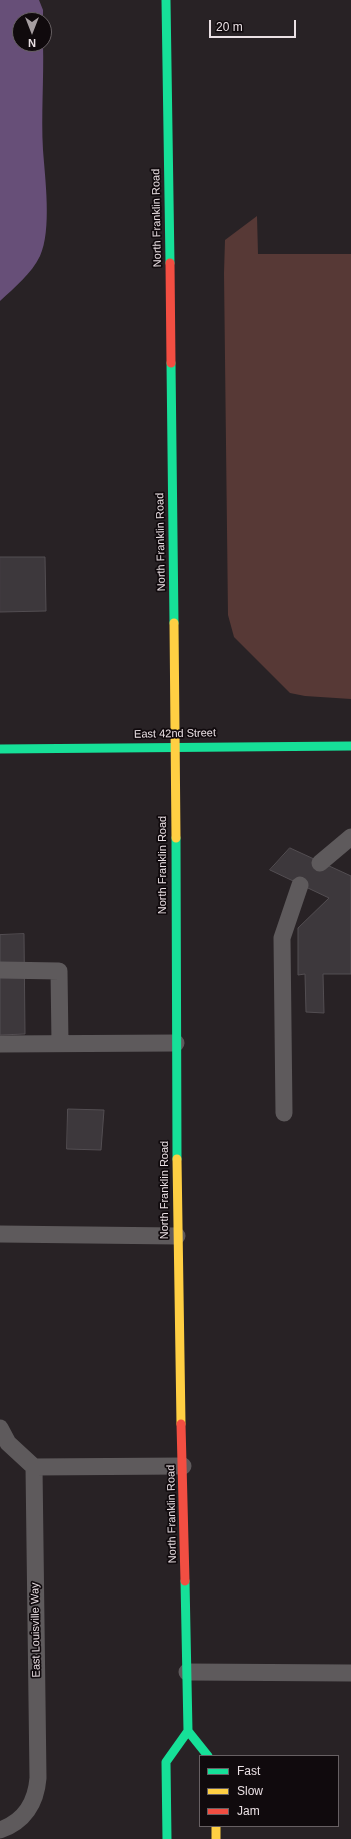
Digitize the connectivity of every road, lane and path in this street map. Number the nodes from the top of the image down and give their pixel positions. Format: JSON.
{"nodes":[{"id":1,"x":166,"y":0,"type":"edge"},
{"id":2,"x":176,"y":746,"type":"junction"},
{"id":3,"x":351,"y":746,"type":"edge"},
{"id":4,"x":0,"y":749,"type":"edge"},
{"id":5,"x":351,"y":837,"type":"edge"},
{"id":6,"x":320,"y":863,"type":"dead end"},
{"id":7,"x":300,"y":885,"type":"dead end"},
{"id":8,"x":0,"y":970,"type":"edge"},
{"id":9,"x":176,"y":1042,"type":"junction"},
{"id":10,"x":0,"y":1044,"type":"edge"},
{"id":11,"x":60,"y":1044,"type":"junction"},
{"id":12,"x":284,"y":1113,"type":"dead end"},
{"id":13,"x":0,"y":1234,"type":"edge"},
{"id":14,"x":177,"y":1236,"type":"junction"},
{"id":15,"x":0,"y":1428,"type":"edge"},
{"id":16,"x":183,"y":1466,"type":"junction"},
{"id":17,"x":34,"y":1467,"type":"junction"},
{"id":18,"x":187,"y":1672,"type":"junction"},
{"id":19,"x":351,"y":1673,"type":"edge"},
{"id":20,"x":188,"y":1731,"type":"junction"},
{"id":21,"x":207,"y":1755,"type":"edge"},
{"id":22,"x":216,"y":1827,"type":"edge"},
{"id":23,"x":0,"y":1830,"type":"edge"},
{"id":24,"x":167,"y":1839,"type":"edge"},
{"id":25,"x":216,"y":1839,"type":"edge"}],
"edges":[{"from":1,"to":2,"type":"main road","name":"North Franklin Road"},
{"from":2,"to":3,"type":"main road","name":"East 42nd Street"},
{"from":2,"to":4,"type":"main road","name":"East 42nd Street"},
{"from":2,"to":9,"type":"main road","name":"North Franklin Road"},
{"from":5,"to":6,"type":"lane"},
{"from":7,"to":12,"type":"lane"},
{"from":8,"to":11,"type":"lane"},
{"from":9,"to":11,"type":"lane"},
{"from":9,"to":14,"type":"main road","name":"North Franklin Road"},
{"from":10,"to":11,"type":"lane"},
{"from":13,"to":14,"type":"lane"},
{"from":14,"to":16,"type":"main road","name":"North Franklin Road"},
{"from":15,"to":17,"type":"lane"},
{"from":16,"to":17,"type":"lane"},
{"from":16,"to":18,"type":"main road","name":"North Franklin Road"},
{"from":17,"to":23,"type":"lane","name":"East Louisville Way"},
{"from":18,"to":19,"type":"lane"},
{"from":18,"to":20,"type":"main road","name":"North Franklin Road"},
{"from":20,"to":21,"type":"main road"},
{"from":20,"to":24,"type":"main road"},
{"from":22,"to":25,"type":"main road"}]}
